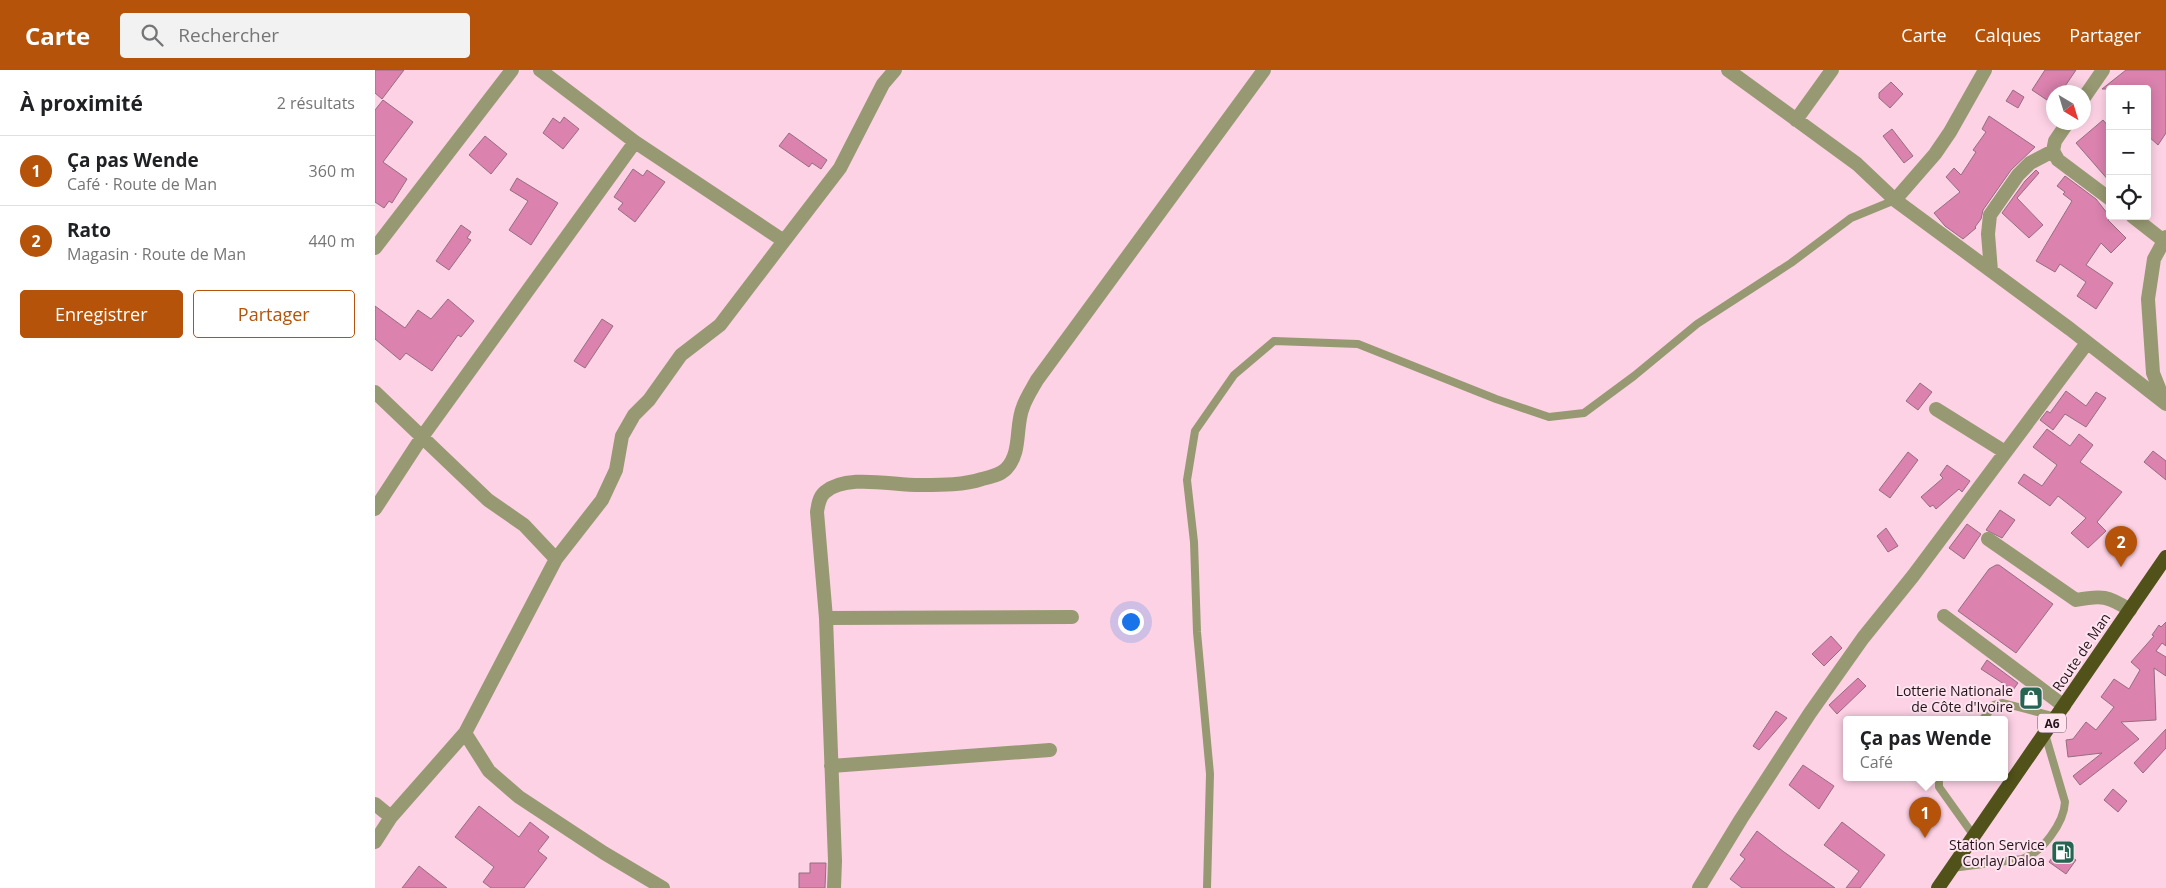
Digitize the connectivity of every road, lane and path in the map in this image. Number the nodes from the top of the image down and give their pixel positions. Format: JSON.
{"nodes":[{"id":1,"x":511,"y":70,"type":"edge"},
{"id":2,"x":540,"y":70,"type":"edge"},
{"id":3,"x":895,"y":70,"type":"edge"},
{"id":4,"x":1264,"y":70,"type":"edge"},
{"id":5,"x":1728,"y":70,"type":"edge"},
{"id":6,"x":1832,"y":70,"type":"edge"},
{"id":7,"x":1985,"y":70,"type":"edge"},
{"id":8,"x":2103,"y":70,"type":"edge"},
{"id":9,"x":2091,"y":87,"type":"edge"},
{"id":10,"x":1796,"y":120,"type":"junction"},
{"id":11,"x":2063,"y":130,"type":"edge"},
{"id":12,"x":635,"y":142,"type":"junction"},
{"id":13,"x":2053,"y":151,"type":"junction"},
{"id":14,"x":2106,"y":196,"type":"edge"},
{"id":15,"x":1895,"y":200,"type":"junction"},
{"id":16,"x":2138,"y":220,"type":"edge"},
{"id":17,"x":2165,"y":239,"type":"edge"},
{"id":18,"x":784,"y":241,"type":"junction"},
{"id":19,"x":375,"y":248,"type":"edge"},
{"id":20,"x":1991,"y":271,"type":"junction"},
{"id":21,"x":2087,"y":343,"type":"junction"},
{"id":22,"x":375,"y":392,"type":"edge"},
{"id":23,"x":2165,"y":403,"type":"edge"},
{"id":24,"x":1936,"y":409,"type":"dead end"},
{"id":25,"x":422,"y":437,"type":"junction"},
{"id":26,"x":2005,"y":452,"type":"junction"},
{"id":27,"x":375,"y":509,"type":"edge"},
{"id":28,"x":1988,"y":539,"type":"dead end"},
{"id":29,"x":2166,"y":557,"type":"edge"},
{"id":30,"x":556,"y":559,"type":"junction"},
{"id":31,"x":2130,"y":610,"type":"junction"},
{"id":32,"x":1944,"y":616,"type":"dead end"},
{"id":33,"x":1072,"y":617,"type":"dead end"},
{"id":34,"x":826,"y":618,"type":"junction"},
{"id":35,"x":2060,"y":711,"type":"junction"},
{"id":36,"x":1985,"y":716,"type":"edge"},
{"id":37,"x":465,"y":733,"type":"junction"},
{"id":38,"x":2045,"y":734,"type":"junction"},
{"id":39,"x":1050,"y":750,"type":"dead end"},
{"id":40,"x":831,"y":766,"type":"junction"},
{"id":41,"x":1939,"y":781,"type":"edge"},
{"id":42,"x":375,"y":804,"type":"edge"},
{"id":43,"x":391,"y":817,"type":"junction"},
{"id":44,"x":1974,"y":836,"type":"junction"},
{"id":45,"x":375,"y":842,"type":"edge"},
{"id":46,"x":1952,"y":868,"type":"junction"},
{"id":47,"x":663,"y":888,"type":"edge"},
{"id":48,"x":835,"y":888,"type":"edge"},
{"id":49,"x":1207,"y":888,"type":"edge"},
{"id":50,"x":1699,"y":888,"type":"edge"},
{"id":51,"x":1938,"y":888,"type":"edge"}],
"edges":[{"from":1,"to":19,"type":"street"},
{"from":2,"to":12,"type":"street"},
{"from":3,"to":18,"type":"street"},
{"from":4,"to":34,"type":"street"},
{"from":5,"to":10,"type":"street"},
{"from":6,"to":10,"type":"street"},
{"from":7,"to":15,"type":"street"},
{"from":8,"to":9,"type":"street"},
{"from":10,"to":15,"type":"street"},
{"from":11,"to":13,"type":"street"},
{"from":12,"to":18,"type":"street"},
{"from":12,"to":25,"type":"street"},
{"from":13,"to":14,"type":"street"},
{"from":13,"to":20,"type":"street"},
{"from":15,"to":20,"type":"street"},
{"from":15,"to":49,"type":"lane"},
{"from":16,"to":17,"type":"street"},
{"from":17,"to":23,"type":"street"},
{"from":18,"to":30,"type":"street"},
{"from":20,"to":21,"type":"street"},
{"from":21,"to":23,"type":"street"},
{"from":21,"to":26,"type":"street"},
{"from":22,"to":25,"type":"street"},
{"from":24,"to":26,"type":"street"},
{"from":25,"to":27,"type":"street"},
{"from":25,"to":30,"type":"street"},
{"from":26,"to":50,"type":"street"},
{"from":28,"to":31,"type":"street"},
{"from":29,"to":31,"type":"highway","name":"Route de Man","number":"A6"},
{"from":30,"to":37,"type":"street"},
{"from":31,"to":35,"type":"highway","name":"Route de Man","number":"A6"},
{"from":32,"to":35,"type":"street"},
{"from":33,"to":34,"type":"street"},
{"from":34,"to":40,"type":"street"},
{"from":35,"to":36,"type":"lane"},
{"from":35,"to":38,"type":"highway","name":"Route de Man","number":"A6"},
{"from":37,"to":43,"type":"street"},
{"from":37,"to":47,"type":"street"},
{"from":38,"to":44,"type":"highway","name":"Route de Man","number":"A6"},
{"from":38,"to":46,"type":"lane"},
{"from":39,"to":40,"type":"street"},
{"from":40,"to":48,"type":"street"},
{"from":41,"to":44,"type":"lane"},
{"from":42,"to":43,"type":"street"},
{"from":43,"to":45,"type":"street"},
{"from":44,"to":46,"type":"highway","name":"Route de Man","number":"A6"},
{"from":46,"to":51,"type":"highway","name":"Route de Man","number":"A6"}]}
